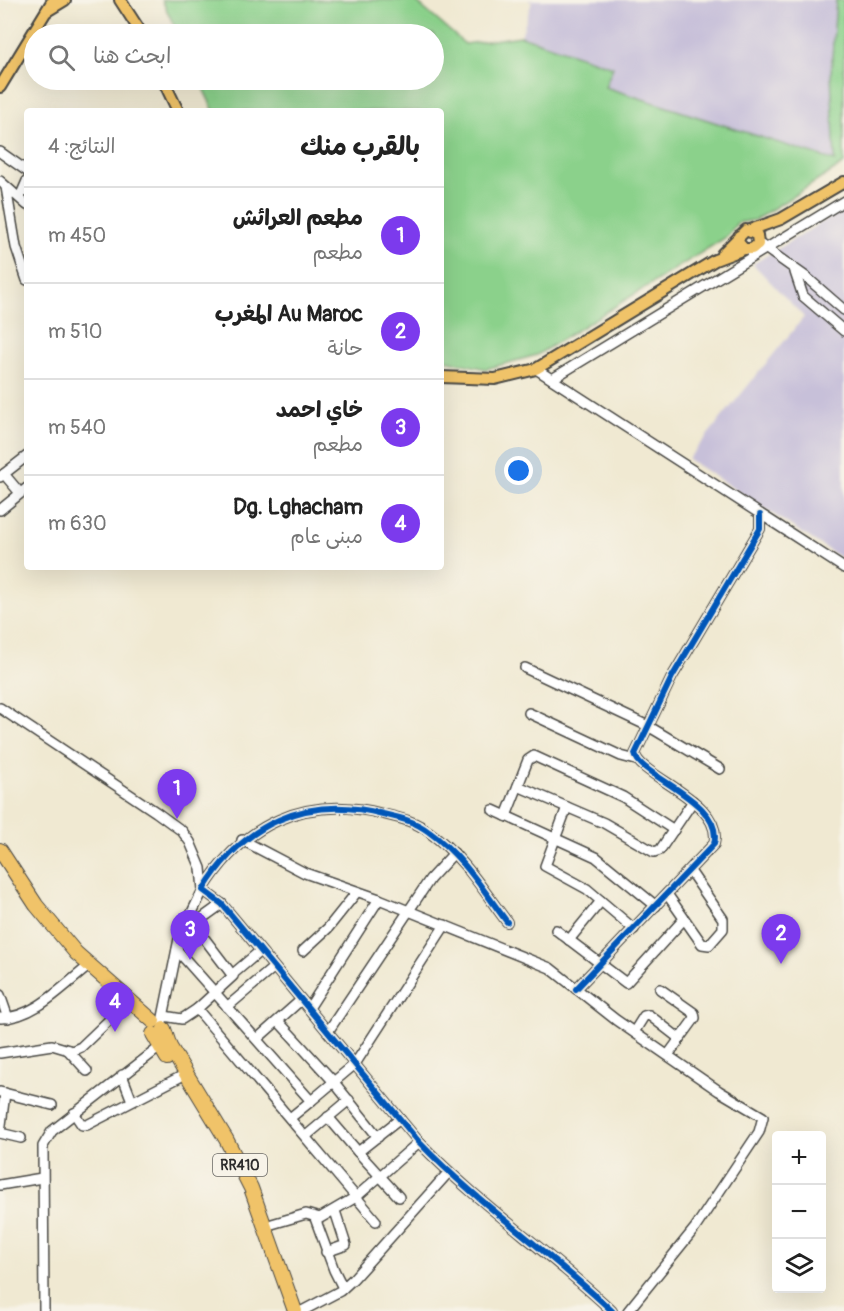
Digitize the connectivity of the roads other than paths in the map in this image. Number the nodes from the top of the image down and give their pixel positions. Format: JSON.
{"nodes":[{"id":1,"x":54,"y":0,"type":"edge"},
{"id":2,"x":65,"y":0,"type":"edge"},
{"id":3,"x":115,"y":0,"type":"edge"},
{"id":4,"x":124,"y":3,"type":"edge"},
{"id":5,"x":46,"y":11,"type":"junction"},
{"id":6,"x":38,"y":24,"type":"edge"},
{"id":7,"x":24,"y":47,"type":"edge"},
{"id":8,"x":0,"y":87,"type":"edge"},
{"id":9,"x":168,"y":90,"type":"edge"},
{"id":10,"x":176,"y":108,"type":"edge"},
{"id":11,"x":0,"y":152,"type":"edge"},
{"id":12,"x":24,"y":169,"type":"edge"},
{"id":13,"x":844,"y":182,"type":"edge"},
{"id":14,"x":3,"y":184,"type":"edge"},
{"id":15,"x":24,"y":188,"type":"edge"},
{"id":16,"x":20,"y":197,"type":"junction"},
{"id":17,"x":844,"y":201,"type":"edge"},
{"id":18,"x":24,"y":202,"type":"edge"},
{"id":19,"x":780,"y":219,"type":"junction"},
{"id":20,"x":750,"y":230,"type":"junction"},
{"id":21,"x":739,"y":236,"type":"junction"},
{"id":22,"x":761,"y":244,"type":"junction"},
{"id":23,"x":744,"y":249,"type":"junction"},
{"id":24,"x":715,"y":260,"type":"junction"},
{"id":25,"x":24,"y":271,"type":"edge"},
{"id":26,"x":795,"y":272,"type":"junction"},
{"id":27,"x":844,"y":310,"type":"edge"},
{"id":28,"x":844,"y":331,"type":"edge"},
{"id":29,"x":536,"y":369,"type":"junction"},
{"id":30,"x":444,"y":377,"type":"edge"},
{"id":31,"x":552,"y":379,"type":"junction"},
{"id":32,"x":24,"y":458,"type":"edge"},
{"id":33,"x":2,"y":476,"type":"edge"},
{"id":34,"x":24,"y":491,"type":"edge"},
{"id":35,"x":0,"y":510,"type":"edge"},
{"id":36,"x":760,"y":515,"type":"junction"},
{"id":37,"x":844,"y":568,"type":"edge"},
{"id":38,"x":525,"y":668,"type":"dead end"},
{"id":39,"x":0,"y":708,"type":"edge"},
{"id":40,"x":529,"y":713,"type":"dead end"},
{"id":41,"x":648,"y":726,"type":"junction"},
{"id":42,"x":636,"y":760,"type":"junction"},
{"id":43,"x":720,"y":770,"type":"dead end"},
{"id":44,"x":518,"y":786,"type":"junction"},
{"id":45,"x":693,"y":801,"type":"junction"},
{"id":46,"x":567,"y":807,"type":"junction"},
{"id":47,"x":493,"y":810,"type":"dead end"},
{"id":48,"x":506,"y":816,"type":"junction"},
{"id":49,"x":674,"y":830,"type":"junction"},
{"id":50,"x":555,"y":837,"type":"junction"},
{"id":51,"x":242,"y":840,"type":"junction"},
{"id":52,"x":0,"y":850,"type":"edge"},
{"id":53,"x":454,"y":853,"type":"junction"},
{"id":54,"x":690,"y":871,"type":"junction"},
{"id":55,"x":203,"y":890,"type":"junction"},
{"id":56,"x":356,"y":893,"type":"junction"},
{"id":57,"x":667,"y":894,"type":"junction"},
{"id":58,"x":379,"y":899,"type":"junction"},
{"id":59,"x":601,"y":901,"type":"junction"},
{"id":60,"x":222,"y":904,"type":"junction"},
{"id":61,"x":656,"y":906,"type":"junction"},
{"id":62,"x":410,"y":912,"type":"junction"},
{"id":63,"x":684,"y":919,"type":"junction"},
{"id":64,"x":191,"y":921,"type":"junction"},
{"id":65,"x":507,"y":922,"type":"dead end"},
{"id":66,"x":445,"y":925,"type":"junction"},
{"id":67,"x":634,"y":929,"type":"junction"},
{"id":68,"x":556,"y":930,"type":"dead end"},
{"id":69,"x":569,"y":940,"type":"junction"},
{"id":70,"x":177,"y":950,"type":"junction"},
{"id":71,"x":260,"y":951,"type":"junction"},
{"id":72,"x":303,"y":951,"type":"dead end"},
{"id":73,"x":599,"y":964,"type":"junction"},
{"id":74,"x":90,"y":965,"type":"junction"},
{"id":75,"x":273,"y":968,"type":"junction"},
{"id":76,"x":232,"y":974,"type":"junction"},
{"id":77,"x":576,"y":989,"type":"junction"},
{"id":78,"x":660,"y":989,"type":"dead end"},
{"id":79,"x":214,"y":993,"type":"junction"},
{"id":80,"x":0,"y":995,"type":"edge"},
{"id":81,"x":301,"y":1000,"type":"junction"},
{"id":82,"x":129,"y":1001,"type":"junction"},
{"id":83,"x":227,"y":1007,"type":"junction"},
{"id":84,"x":309,"y":1008,"type":"junction"},
{"id":85,"x":197,"y":1009,"type":"junction"},
{"id":86,"x":4,"y":1018,"type":"edge"},
{"id":87,"x":278,"y":1021,"type":"junction"},
{"id":88,"x":159,"y":1024,"type":"junction"},
{"id":89,"x":329,"y":1030,"type":"junction"},
{"id":90,"x":634,"y":1032,"type":"junction"},
{"id":91,"x":257,"y":1039,"type":"junction"},
{"id":92,"x":680,"y":1039,"type":"junction"},
{"id":93,"x":160,"y":1047,"type":"junction"},
{"id":94,"x":68,"y":1050,"type":"junction"},
{"id":95,"x":0,"y":1053,"type":"edge"},
{"id":96,"x":668,"y":1055,"type":"junction"},
{"id":97,"x":355,"y":1064,"type":"junction"},
{"id":98,"x":87,"y":1071,"type":"dead end"},
{"id":99,"x":122,"y":1075,"type":"junction"},
{"id":100,"x":180,"y":1077,"type":"junction"},
{"id":101,"x":333,"y":1081,"type":"junction"},
{"id":102,"x":3,"y":1093,"type":"edge"},
{"id":103,"x":349,"y":1100,"type":"junction"},
{"id":104,"x":132,"y":1101,"type":"junction"},
{"id":105,"x":310,"y":1101,"type":"junction"},
{"id":106,"x":52,"y":1105,"type":"dead end"},
{"id":107,"x":74,"y":1113,"type":"junction"},
{"id":108,"x":328,"y":1117,"type":"junction"},
{"id":109,"x":290,"y":1118,"type":"junction"},
{"id":110,"x":400,"y":1119,"type":"junction"},
{"id":111,"x":0,"y":1133,"type":"edge"},
{"id":112,"x":306,"y":1136,"type":"junction"},
{"id":113,"x":378,"y":1137,"type":"junction"},
{"id":114,"x":21,"y":1138,"type":"dead end"},
{"id":115,"x":419,"y":1142,"type":"junction"},
{"id":116,"x":358,"y":1152,"type":"junction"},
{"id":117,"x":448,"y":1173,"type":"junction"},
{"id":118,"x":380,"y":1176,"type":"junction"},
{"id":119,"x":42,"y":1178,"type":"junction"},
{"id":120,"x":0,"y":1185,"type":"edge"},
{"id":121,"x":356,"y":1197,"type":"junction"},
{"id":122,"x":399,"y":1197,"type":"dead end"},
{"id":123,"x":335,"y":1211,"type":"junction"},
{"id":124,"x":315,"y":1218,"type":"junction"},
{"id":125,"x":376,"y":1221,"type":"dead end"},
{"id":126,"x":265,"y":1226,"type":"junction"},
{"id":127,"x":327,"y":1252,"type":"junction"},
{"id":128,"x":343,"y":1288,"type":"junction"},
{"id":129,"x":44,"y":1311,"type":"edge"},
{"id":130,"x":288,"y":1311,"type":"edge"},
{"id":131,"x":295,"y":1311,"type":"edge"},
{"id":132,"x":302,"y":1311,"type":"edge"},
{"id":133,"x":612,"y":1311,"type":"edge"},
{"id":134,"x":628,"y":1311,"type":"edge"}],
"edges":[{"from":1,"to":5,"type":"main road"},
{"from":2,"to":5,"type":"main road"},
{"from":3,"to":4,"type":"main road"},
{"from":5,"to":6,"type":"main road"},
{"from":7,"to":8,"type":"main road"},
{"from":9,"to":10,"type":"main road"},
{"from":11,"to":12,"type":"street"},
{"from":13,"to":19,"type":"main road"},
{"from":14,"to":16,"type":"street"},
{"from":14,"to":25,"type":"street"},
{"from":15,"to":16,"type":"street"},
{"from":16,"to":18,"type":"street"},
{"from":17,"to":22,"type":"street"},
{"from":19,"to":20,"type":"main road"},
{"from":19,"to":22,"type":"main road"},
{"from":20,"to":21,"type":"main road"},
{"from":20,"to":22,"type":"main road"},
{"from":21,"to":23,"type":"main road"},
{"from":21,"to":24,"type":"main road"},
{"from":22,"to":23,"type":"main road"},
{"from":22,"to":26,"type":"street"},
{"from":22,"to":31,"type":"street"},
{"from":23,"to":24,"type":"main road"},
{"from":24,"to":29,"type":"main road"},
{"from":26,"to":27,"type":"street"},
{"from":26,"to":28,"type":"street"},
{"from":29,"to":30,"type":"main road"},
{"from":29,"to":31,"type":"street"},
{"from":31,"to":36,"type":"street"},
{"from":32,"to":33,"type":"street"},
{"from":33,"to":34,"type":"street"},
{"from":34,"to":35,"type":"street"},
{"from":36,"to":37,"type":"street"},
{"from":36,"to":41,"type":"street"},
{"from":38,"to":41,"type":"street"},
{"from":39,"to":55,"type":"street"},
{"from":40,"to":42,"type":"street"},
{"from":41,"to":42,"type":"street"},
{"from":41,"to":43,"type":"street"},
{"from":42,"to":45,"type":"street"},
{"from":44,"to":46,"type":"street"},
{"from":44,"to":48,"type":"street"},
{"from":44,"to":49,"type":"street"},
{"from":45,"to":49,"type":"street"},
{"from":45,"to":54,"type":"street"},
{"from":46,"to":49,"type":"street"},
{"from":46,"to":50,"type":"street"},
{"from":47,"to":48,"type":"street"},
{"from":48,"to":50,"type":"street"},
{"from":50,"to":59,"type":"street"},
{"from":50,"to":61,"type":"street"},
{"from":51,"to":53,"type":"street"},
{"from":51,"to":55,"type":"street"},
{"from":51,"to":56,"type":"street"},
{"from":52,"to":74,"type":"highway","number":"RR410"},
{"from":53,"to":62,"type":"street"},
{"from":53,"to":65,"type":"street"},
{"from":54,"to":57,"type":"street"},
{"from":54,"to":63,"type":"street"},
{"from":55,"to":60,"type":"street"},
{"from":55,"to":64,"type":"street"},
{"from":56,"to":58,"type":"street"},
{"from":56,"to":72,"type":"street"},
{"from":57,"to":61,"type":"street"},
{"from":57,"to":63,"type":"street"},
{"from":58,"to":62,"type":"street"},
{"from":58,"to":84,"type":"street"},
{"from":59,"to":67,"type":"street"},
{"from":59,"to":69,"type":"street"},
{"from":60,"to":64,"type":"street"},
{"from":60,"to":71,"type":"street"},
{"from":61,"to":67,"type":"street"},
{"from":62,"to":66,"type":"street"},
{"from":62,"to":89,"type":"street"},
{"from":63,"to":73,"type":"street"},
{"from":64,"to":70,"type":"street"},
{"from":64,"to":76,"type":"street"},
{"from":66,"to":77,"type":"street"},
{"from":66,"to":97,"type":"street"},
{"from":67,"to":73,"type":"street"},
{"from":68,"to":69,"type":"street"},
{"from":69,"to":73,"type":"street"},
{"from":70,"to":79,"type":"street"},
{"from":70,"to":88,"type":"street"},
{"from":71,"to":75,"type":"street"},
{"from":71,"to":76,"type":"street"},
{"from":73,"to":77,"type":"street"},
{"from":74,"to":82,"type":"highway","number":"RR410"},
{"from":74,"to":86,"type":"street"},
{"from":75,"to":81,"type":"street"},
{"from":75,"to":83,"type":"street"},
{"from":76,"to":79,"type":"street"},
{"from":77,"to":90,"type":"street"},
{"from":78,"to":92,"type":"street"},
{"from":79,"to":83,"type":"street"},
{"from":79,"to":85,"type":"street"},
{"from":80,"to":86,"type":"street"},
{"from":81,"to":84,"type":"street"},
{"from":81,"to":87,"type":"street"},
{"from":82,"to":88,"type":"highway","number":"RR410"},
{"from":82,"to":94,"type":"street"},
{"from":83,"to":91,"type":"street"},
{"from":84,"to":89,"type":"street"},
{"from":85,"to":88,"type":"street"},
{"from":85,"to":109,"type":"street"},
{"from":87,"to":91,"type":"street"},
{"from":87,"to":101,"type":"street"},
{"from":88,"to":93,"type":"highway","number":"RR410"},
{"from":88,"to":126,"type":"highway","number":"RR410"},
{"from":89,"to":97,"type":"street"},
{"from":90,"to":92,"type":"street"},
{"from":90,"to":96,"type":"street"},
{"from":91,"to":105,"type":"street"},
{"from":92,"to":96,"type":"street"},
{"from":93,"to":99,"type":"street"},
{"from":93,"to":100,"type":"highway","number":"RR410"},
{"from":94,"to":95,"type":"street"},
{"from":94,"to":98,"type":"street"},
{"from":96,"to":134,"type":"street"},
{"from":97,"to":101,"type":"street"},
{"from":97,"to":110,"type":"street"},
{"from":99,"to":104,"type":"street"},
{"from":99,"to":107,"type":"street"},
{"from":100,"to":104,"type":"street"},
{"from":100,"to":130,"type":"highway","number":"RR410"},
{"from":101,"to":103,"type":"street"},
{"from":101,"to":105,"type":"street"},
{"from":102,"to":106,"type":"street"},
{"from":102,"to":111,"type":"street"},
{"from":103,"to":108,"type":"street"},
{"from":103,"to":113,"type":"street"},
{"from":104,"to":107,"type":"street"},
{"from":105,"to":109,"type":"street"},
{"from":107,"to":119,"type":"street"},
{"from":108,"to":112,"type":"street"},
{"from":108,"to":116,"type":"street"},
{"from":109,"to":112,"type":"street"},
{"from":110,"to":113,"type":"street"},
{"from":110,"to":115,"type":"street"},
{"from":111,"to":114,"type":"street"},
{"from":112,"to":121,"type":"street"},
{"from":113,"to":116,"type":"street"},
{"from":115,"to":117,"type":"street"},
{"from":115,"to":118,"type":"street"},
{"from":116,"to":118,"type":"street"},
{"from":117,"to":128,"type":"street"},
{"from":117,"to":133,"type":"street"},
{"from":118,"to":121,"type":"street"},
{"from":118,"to":122,"type":"street"},
{"from":119,"to":120,"type":"street"},
{"from":119,"to":129,"type":"street"},
{"from":121,"to":123,"type":"street"},
{"from":121,"to":125,"type":"street"},
{"from":123,"to":124,"type":"street"},
{"from":123,"to":127,"type":"street"},
{"from":124,"to":126,"type":"street"},
{"from":124,"to":127,"type":"street"},
{"from":126,"to":131,"type":"highway","number":"RR410"},
{"from":127,"to":128,"type":"street"},
{"from":128,"to":132,"type":"street"}]}
